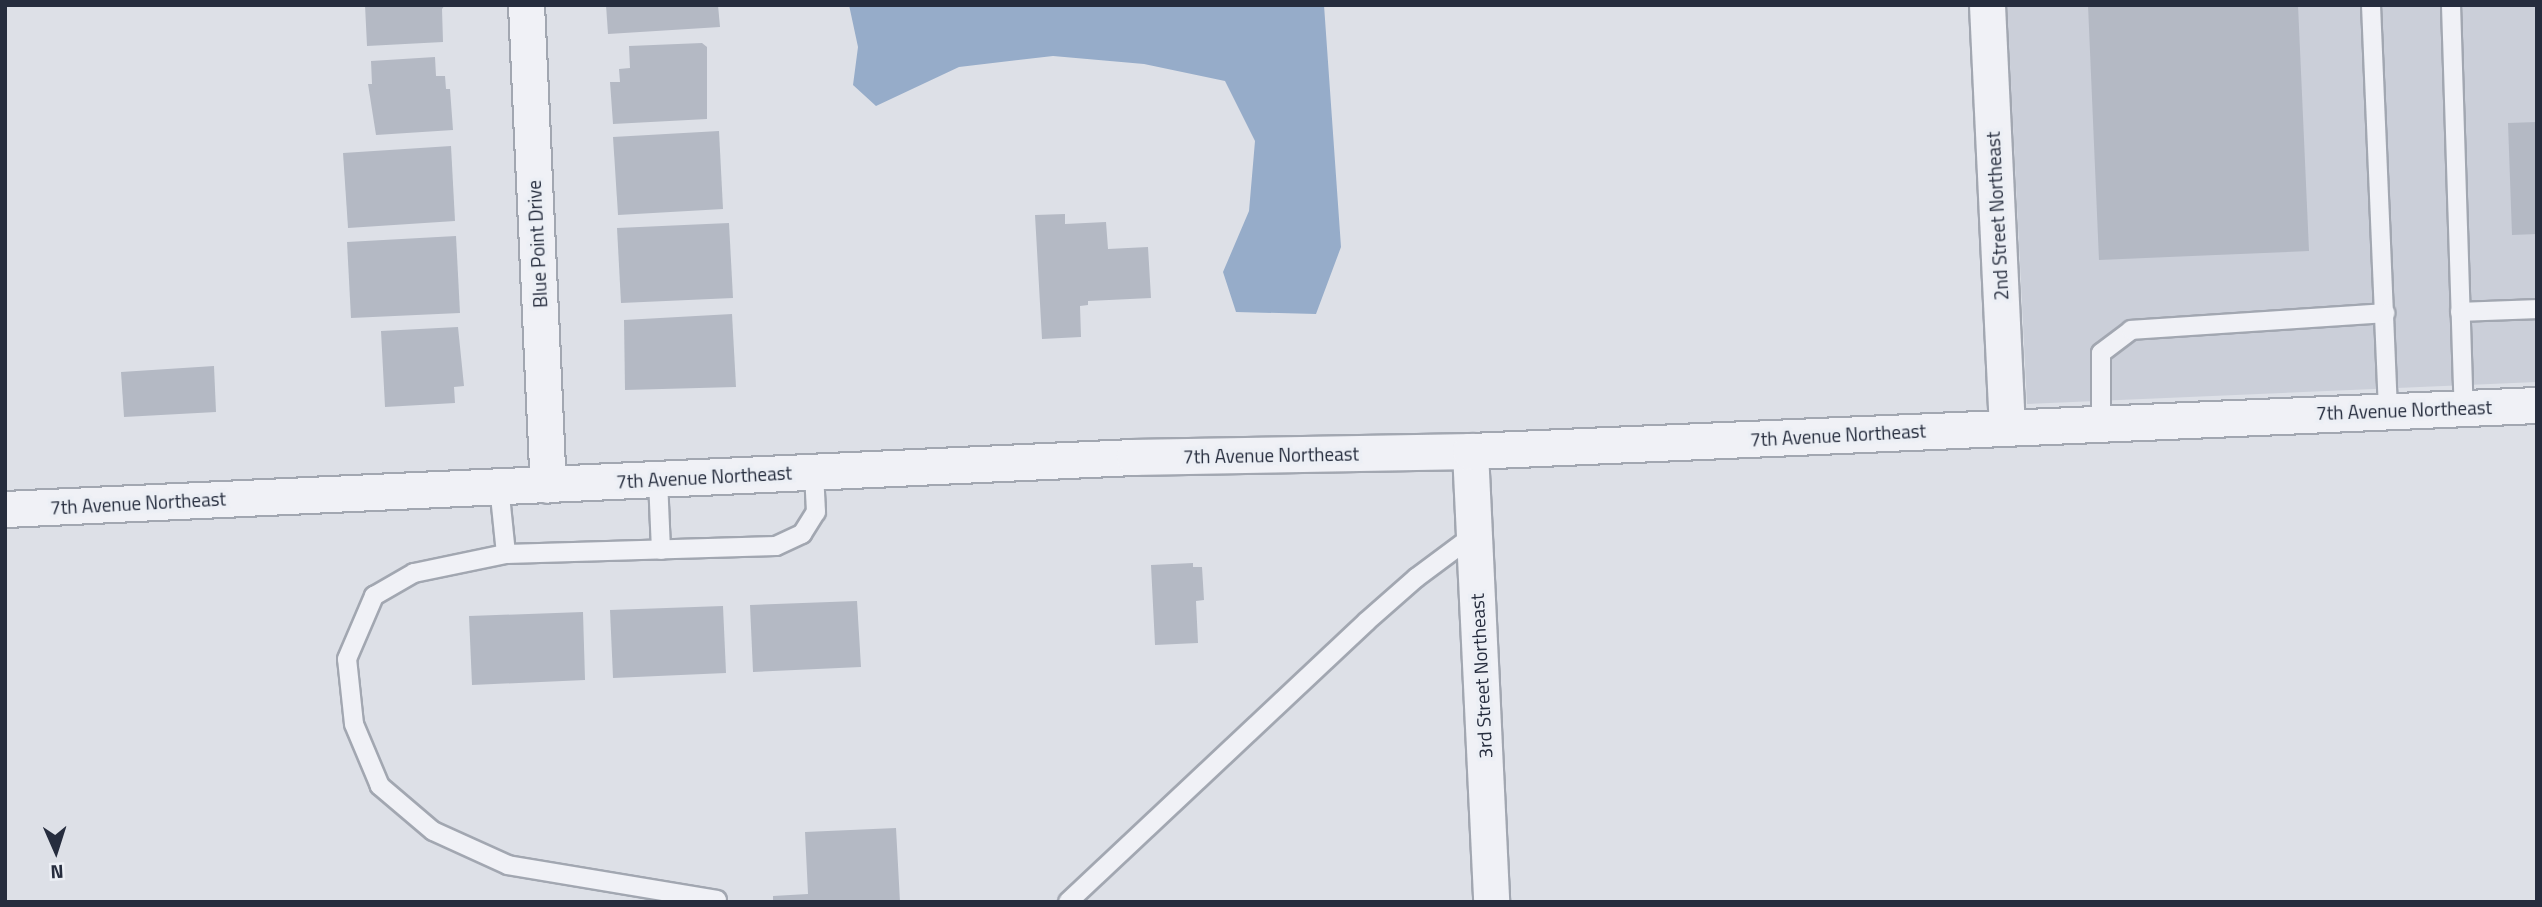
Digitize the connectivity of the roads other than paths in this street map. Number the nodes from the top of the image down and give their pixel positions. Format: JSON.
{"nodes":[{"id":1,"x":526,"y":5,"type":"edge"},
{"id":2,"x":1987,"y":5,"type":"edge"},
{"id":3,"x":2371,"y":5,"type":"edge"},
{"id":4,"x":2451,"y":5,"type":"edge"},
{"id":5,"x":2537,"y":309,"type":"edge"},
{"id":6,"x":2460,"y":312,"type":"junction"},
{"id":7,"x":2385,"y":313,"type":"junction"},
{"id":8,"x":2537,"y":405,"type":"edge"},
{"id":9,"x":2464,"y":408,"type":"junction"},
{"id":10,"x":2388,"y":411,"type":"junction"},
{"id":11,"x":2101,"y":424,"type":"junction"},
{"id":12,"x":2007,"y":427,"type":"junction"},
{"id":13,"x":1470,"y":451,"type":"junction"},
{"id":14,"x":814,"y":472,"type":"junction"},
{"id":15,"x":658,"y":479,"type":"junction"},
{"id":16,"x":548,"y":484,"type":"junction"},
{"id":17,"x":499,"y":486,"type":"junction"},
{"id":18,"x":5,"y":509,"type":"edge"},
{"id":19,"x":1474,"y":535,"type":"junction"},
{"id":20,"x":661,"y":550,"type":"junction"},
{"id":21,"x":506,"y":554,"type":"junction"},
{"id":22,"x":717,"y":900,"type":"edge"},
{"id":23,"x":1068,"y":902,"type":"edge"},
{"id":24,"x":1491,"y":902,"type":"edge"}],
"edges":[{"from":1,"to":16,"type":"street","name":"Blue Point Drive"},
{"from":2,"to":12,"type":"street","name":"2nd Street Northeast"},
{"from":3,"to":7,"type":"lane"},
{"from":4,"to":6,"type":"lane"},
{"from":5,"to":6,"type":"lane"},
{"from":6,"to":9,"type":"lane"},
{"from":7,"to":10,"type":"lane"},
{"from":7,"to":11,"type":"lane"},
{"from":8,"to":9,"type":"street","name":"7th Avenue Northeast"},
{"from":9,"to":10,"type":"street","name":"7th Avenue Northeast"},
{"from":10,"to":11,"type":"street","name":"7th Avenue Northeast"},
{"from":11,"to":12,"type":"street","name":"7th Avenue Northeast"},
{"from":12,"to":13,"type":"street","name":"7th Avenue Northeast"},
{"from":13,"to":14,"type":"street","name":"7th Avenue Northeast"},
{"from":13,"to":19,"type":"street","name":"3rd Street Northeast"},
{"from":14,"to":15,"type":"street","name":"7th Avenue Northeast"},
{"from":14,"to":20,"type":"lane"},
{"from":15,"to":16,"type":"street","name":"7th Avenue Northeast"},
{"from":15,"to":20,"type":"lane"},
{"from":16,"to":17,"type":"street","name":"7th Avenue Northeast"},
{"from":17,"to":18,"type":"street","name":"7th Avenue Northeast"},
{"from":17,"to":21,"type":"lane"},
{"from":19,"to":23,"type":"lane"},
{"from":19,"to":24,"type":"street","name":"3rd Street Northeast"},
{"from":20,"to":21,"type":"lane"},
{"from":21,"to":22,"type":"lane"}]}
